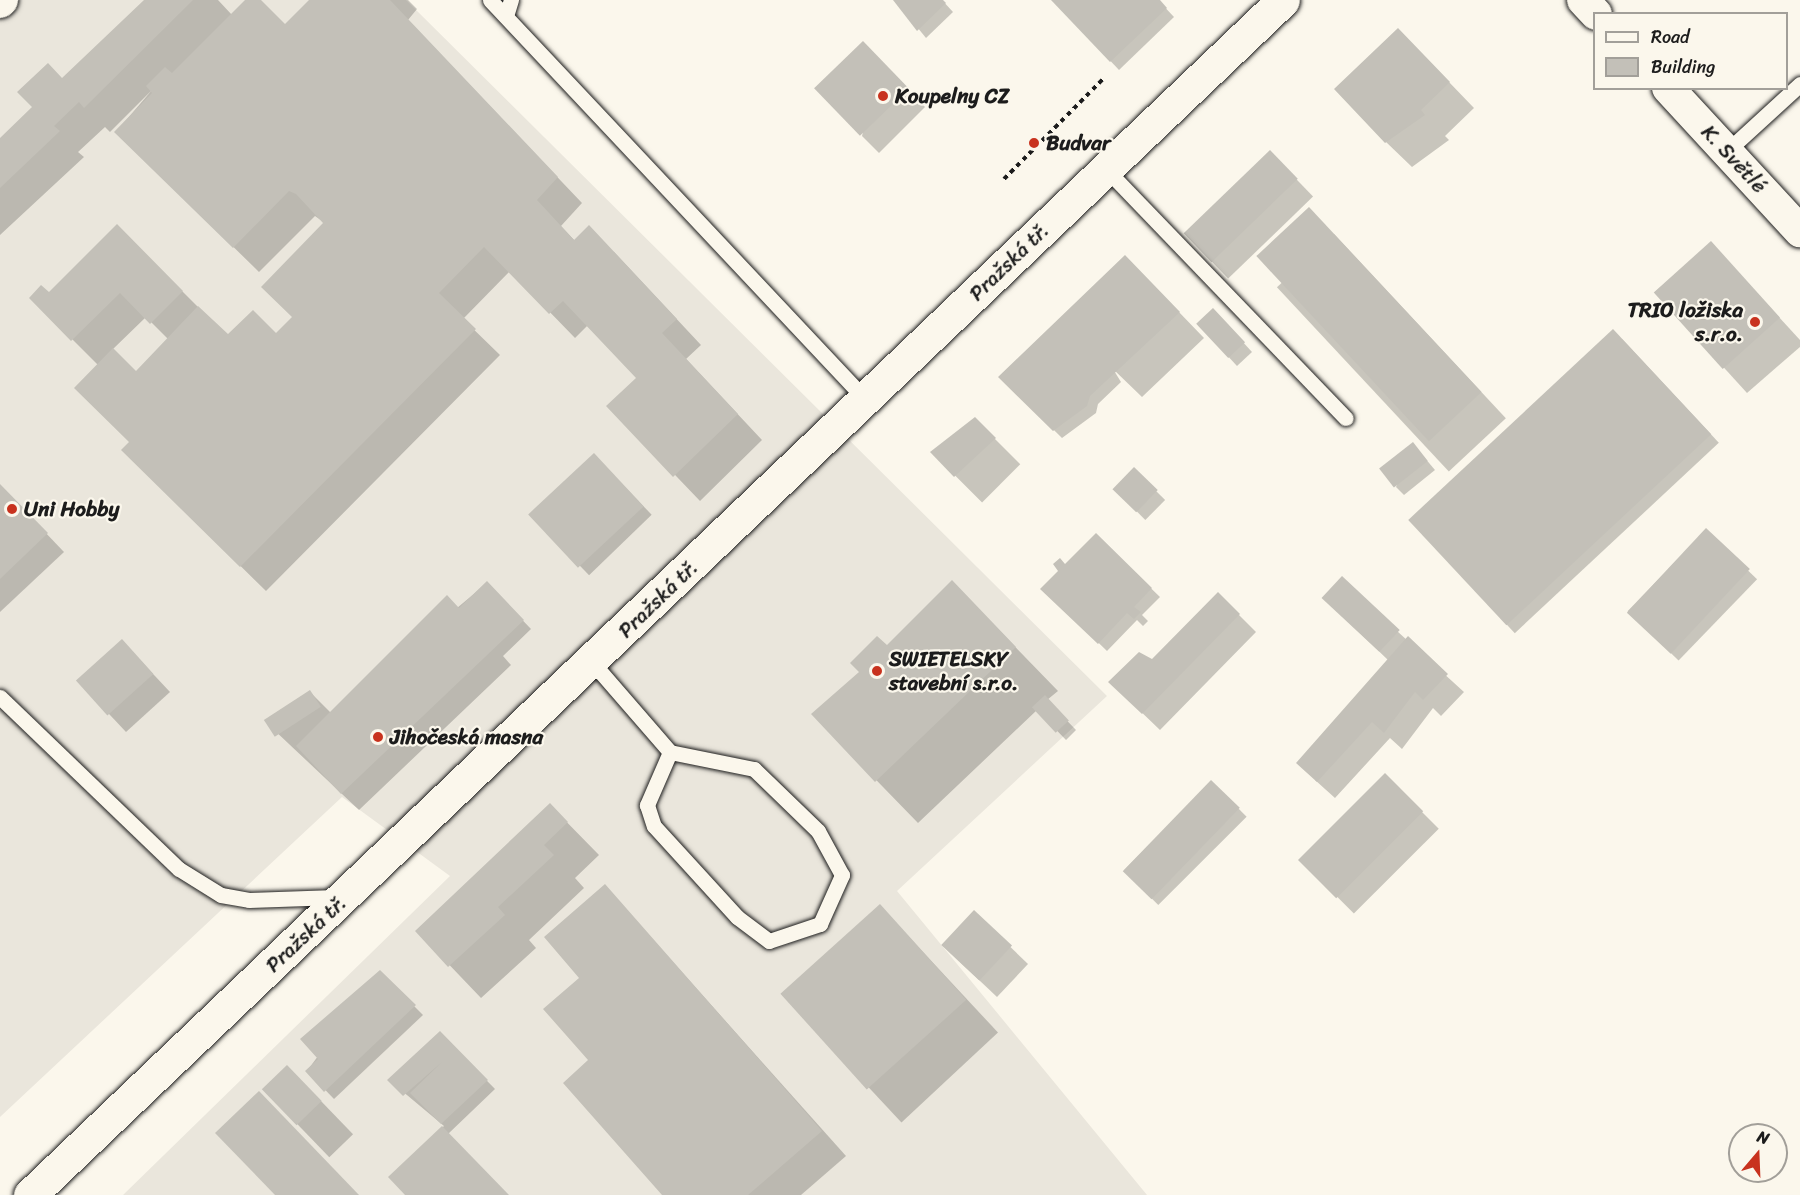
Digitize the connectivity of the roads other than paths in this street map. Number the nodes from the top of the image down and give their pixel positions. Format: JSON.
{"nodes":[{"id":1,"x":490,"y":0,"type":"edge"},
{"id":2,"x":511,"y":0,"type":"edge"},
{"id":3,"x":1283,"y":0,"type":"edge"},
{"id":4,"x":1583,"y":0,"type":"edge"},
{"id":5,"x":1594,"y":12,"type":"edge"},
{"id":6,"x":506,"y":16,"type":"junction"},
{"id":7,"x":1800,"y":84,"type":"edge"},
{"id":8,"x":1670,"y":90,"type":"edge"},
{"id":9,"x":1727,"y":151,"type":"junction"},
{"id":10,"x":1105,"y":168,"type":"junction"},
{"id":11,"x":1800,"y":231,"type":"edge"},
{"id":12,"x":866,"y":401,"type":"junction"},
{"id":13,"x":1346,"y":418,"type":"dead end"},
{"id":14,"x":592,"y":662,"type":"junction"},
{"id":15,"x":0,"y":697,"type":"edge"},
{"id":16,"x":670,"y":752,"type":"junction"},
{"id":17,"x":345,"y":897,"type":"junction"},
{"id":18,"x":30,"y":1195,"type":"edge"}],
"edges":[{"from":1,"to":6,"type":"lane"},
{"from":2,"to":6,"type":"lane"},
{"from":3,"to":10,"type":"main road","name":"Pražská tř."},
{"from":4,"to":5,"type":"street"},
{"from":6,"to":12,"type":"lane"},
{"from":7,"to":9,"type":"lane"},
{"from":8,"to":9,"type":"street","name":"K. Světlé"},
{"from":9,"to":11,"type":"street","name":"K. Světlé"},
{"from":10,"to":12,"type":"main road","name":"Pražská tř."},
{"from":10,"to":13,"type":"lane"},
{"from":12,"to":14,"type":"main road","name":"Pražská tř."},
{"from":14,"to":16,"type":"lane"},
{"from":14,"to":17,"type":"main road","name":"Pražská tř."},
{"from":15,"to":17,"type":"lane"},
{"from":16,"to":16,"type":"lane"},
{"from":17,"to":18,"type":"main road","name":"Pražská tř."}]}
